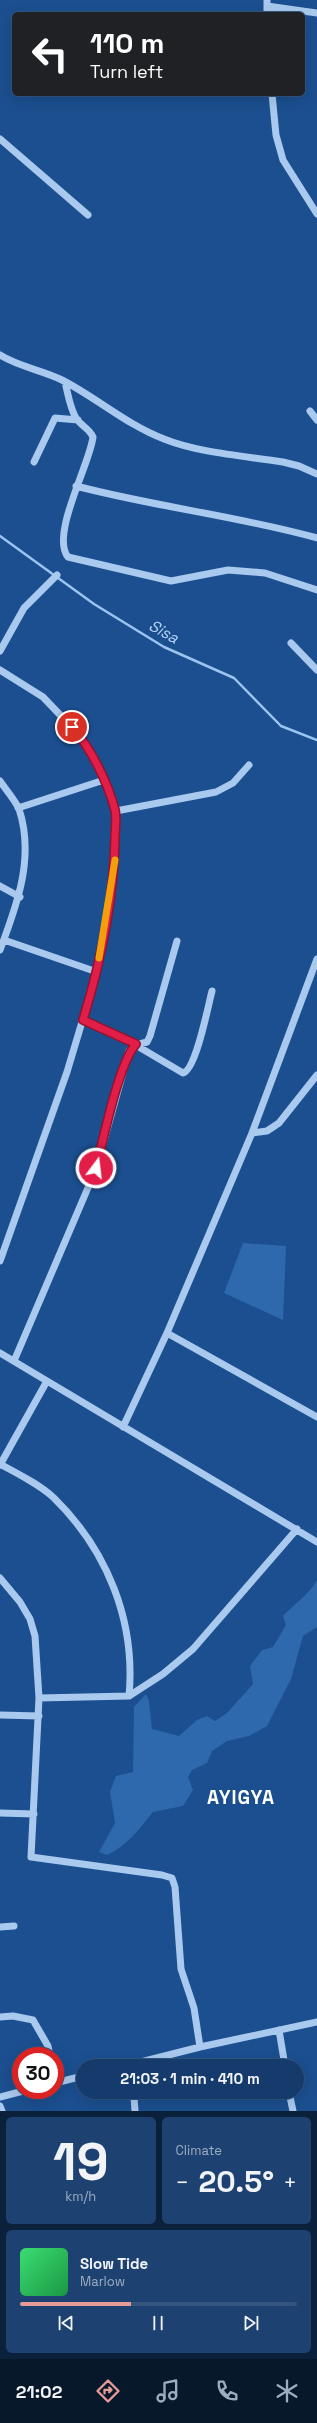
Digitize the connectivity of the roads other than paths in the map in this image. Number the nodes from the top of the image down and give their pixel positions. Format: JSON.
{"nodes":[{"id":1,"x":267,"y":3,"type":"edge"},
{"id":2,"x":317,"y":12,"type":"edge"},
{"id":3,"x":272,"y":96,"type":"edge"},
{"id":4,"x":0,"y":139,"type":"edge"},
{"id":5,"x":317,"y":214,"type":"edge"},
{"id":6,"x":88,"y":215,"type":"dead end"},
{"id":7,"x":0,"y":355,"type":"edge"},
{"id":8,"x":65,"y":382,"type":"junction"},
{"id":9,"x":310,"y":411,"type":"dead end"},
{"id":10,"x":78,"y":420,"type":"junction"},
{"id":11,"x":317,"y":420,"type":"edge"},
{"id":12,"x":34,"y":462,"type":"dead end"},
{"id":13,"x":317,"y":474,"type":"edge"},
{"id":14,"x":76,"y":486,"type":"junction"},
{"id":15,"x":317,"y":538,"type":"edge"},
{"id":16,"x":56,"y":575,"type":"dead end"},
{"id":17,"x":317,"y":590,"type":"edge"},
{"id":18,"x":291,"y":643,"type":"dead end"},
{"id":19,"x":0,"y":651,"type":"edge"},
{"id":20,"x":0,"y":670,"type":"edge"},
{"id":21,"x":317,"y":670,"type":"edge"},
{"id":22,"x":249,"y":765,"type":"dead end"},
{"id":23,"x":104,"y":780,"type":"junction"},
{"id":24,"x":0,"y":781,"type":"edge"},
{"id":25,"x":18,"y":808,"type":"junction"},
{"id":26,"x":116,"y":812,"type":"junction"},
{"id":27,"x":0,"y":886,"type":"edge"},
{"id":28,"x":20,"y":897,"type":"junction"},
{"id":29,"x":4,"y":940,"type":"junction"},
{"id":30,"x":177,"y":941,"type":"dead end"},
{"id":31,"x":0,"y":950,"type":"edge"},
{"id":32,"x":317,"y":959,"type":"edge"},
{"id":33,"x":97,"y":972,"type":"junction"},
{"id":34,"x":212,"y":992,"type":"dead end"},
{"id":35,"x":83,"y":1020,"type":"junction"},
{"id":36,"x":136,"y":1044,"type":"junction"},
{"id":37,"x":317,"y":1075,"type":"edge"},
{"id":38,"x":252,"y":1133,"type":"junction"},
{"id":39,"x":0,"y":1261,"type":"edge"},
{"id":40,"x":167,"y":1333,"type":"junction"},
{"id":41,"x":0,"y":1353,"type":"edge"},
{"id":42,"x":14,"y":1361,"type":"junction"},
{"id":43,"x":47,"y":1381,"type":"junction"},
{"id":44,"x":317,"y":1417,"type":"edge"},
{"id":45,"x":123,"y":1426,"type":"junction"},
{"id":46,"x":0,"y":1464,"type":"edge"},
{"id":47,"x":298,"y":1529,"type":"junction"},
{"id":48,"x":317,"y":1542,"type":"edge"},
{"id":49,"x":0,"y":1578,"type":"edge"},
{"id":50,"x":128,"y":1696,"type":"junction"},
{"id":51,"x":39,"y":1698,"type":"junction"},
{"id":52,"x":0,"y":1715,"type":"edge"},
{"id":53,"x":39,"y":1716,"type":"junction"},
{"id":54,"x":0,"y":1813,"type":"edge"},
{"id":55,"x":34,"y":1814,"type":"junction"},
{"id":56,"x":0,"y":1926,"type":"edge"},
{"id":57,"x":14,"y":1926,"type":"dead end"},
{"id":58,"x":0,"y":2017,"type":"edge"},
{"id":59,"x":317,"y":2022,"type":"edge"},
{"id":60,"x":279,"y":2030,"type":"junction"},
{"id":61,"x":48,"y":2047,"type":"edge"},
{"id":62,"x":200,"y":2047,"type":"junction"},
{"id":63,"x":161,"y":2057,"type":"joint"},
{"id":64,"x":153,"y":2059,"type":"edge"},
{"id":65,"x":284,"y":2059,"type":"edge"},
{"id":66,"x":76,"y":2078,"type":"edge"},
{"id":67,"x":64,"y":2081,"type":"edge"},
{"id":68,"x":12,"y":2094,"type":"edge"},
{"id":69,"x":0,"y":2097,"type":"edge"},
{"id":70,"x":134,"y":2099,"type":"edge"},
{"id":71,"x":290,"y":2099,"type":"edge"},
{"id":72,"x":0,"y":2106,"type":"edge"},
{"id":73,"x":2,"y":2111,"type":"edge"},
{"id":74,"x":135,"y":2111,"type":"edge"},
{"id":75,"x":293,"y":2111,"type":"edge"}],
"edges":[{"from":1,"to":2,"type":"street"},
{"from":3,"to":5,"type":"street"},
{"from":4,"to":6,"type":"street"},
{"from":7,"to":8,"type":"street"},
{"from":8,"to":10,"type":"street"},
{"from":8,"to":13,"type":"street"},
{"from":9,"to":11,"type":"street"},
{"from":10,"to":12,"type":"street"},
{"from":10,"to":14,"type":"street"},
{"from":14,"to":15,"type":"street"},
{"from":14,"to":17,"type":"street"},
{"from":16,"to":19,"type":"street"},
{"from":18,"to":21,"type":"street"},
{"from":20,"to":23,"type":"street"},
{"from":22,"to":26,"type":"street"},
{"from":23,"to":25,"type":"street"},
{"from":23,"to":26,"type":"street"},
{"from":24,"to":25,"type":"street"},
{"from":25,"to":28,"type":"street"},
{"from":26,"to":33,"type":"street"},
{"from":27,"to":28,"type":"street"},
{"from":28,"to":29,"type":"street"},
{"from":29,"to":31,"type":"street"},
{"from":29,"to":33,"type":"street"},
{"from":30,"to":36,"type":"street"},
{"from":32,"to":38,"type":"street"},
{"from":33,"to":35,"type":"street"},
{"from":34,"to":36,"type":"street"},
{"from":35,"to":36,"type":"street"},
{"from":35,"to":39,"type":"street"},
{"from":36,"to":42,"type":"street"},
{"from":37,"to":38,"type":"street"},
{"from":38,"to":40,"type":"street"},
{"from":40,"to":44,"type":"street"},
{"from":40,"to":45,"type":"street"},
{"from":41,"to":42,"type":"street"},
{"from":42,"to":43,"type":"street"},
{"from":43,"to":45,"type":"street"},
{"from":43,"to":46,"type":"street"},
{"from":45,"to":47,"type":"street"},
{"from":46,"to":50,"type":"street"},
{"from":47,"to":48,"type":"street"},
{"from":47,"to":50,"type":"street"},
{"from":49,"to":51,"type":"street"},
{"from":50,"to":51,"type":"street"},
{"from":51,"to":53,"type":"street"},
{"from":52,"to":53,"type":"street"},
{"from":53,"to":55,"type":"street"},
{"from":54,"to":55,"type":"street"},
{"from":55,"to":62,"type":"street"},
{"from":56,"to":57,"type":"street"},
{"from":58,"to":61,"type":"street"},
{"from":59,"to":60,"type":"street"},
{"from":60,"to":62,"type":"street"},
{"from":60,"to":65,"type":"street"},
{"from":62,"to":63,"type":"street"},
{"from":63,"to":64,"type":"street"},
{"from":66,"to":67,"type":"street"},
{"from":68,"to":69,"type":"street"},
{"from":70,"to":74,"type":"street"},
{"from":71,"to":75,"type":"street"},
{"from":72,"to":73,"type":"street"}]}
